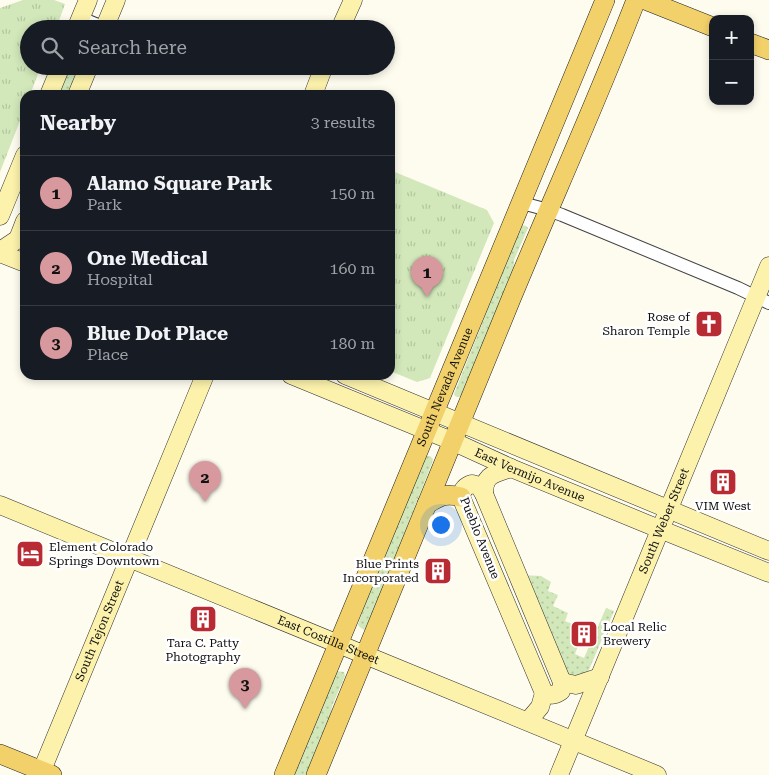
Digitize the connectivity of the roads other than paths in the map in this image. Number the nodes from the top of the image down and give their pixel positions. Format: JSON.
{"nodes":[{"id":1,"x":88,"y":0,"type":"edge"},
{"id":2,"x":116,"y":0,"type":"edge"},
{"id":3,"x":353,"y":0,"type":"edge"},
{"id":4,"x":605,"y":0,"type":"edge"},
{"id":5,"x":636,"y":0,"type":"edge"},
{"id":6,"x":645,"y":0,"type":"edge"},
{"id":7,"x":79,"y":20,"type":"edge"},
{"id":8,"x":107,"y":20,"type":"edge"},
{"id":9,"x":344,"y":20,"type":"edge"},
{"id":10,"x":709,"y":25,"type":"edge"},
{"id":11,"x":754,"y":44,"type":"edge"},
{"id":12,"x":769,"y":50,"type":"edge"},
{"id":13,"x":57,"y":75,"type":"edge"},
{"id":14,"x":85,"y":75,"type":"edge"},
{"id":15,"x":321,"y":75,"type":"edge"},
{"id":16,"x":51,"y":90,"type":"edge"},
{"id":17,"x":79,"y":90,"type":"edge"},
{"id":18,"x":315,"y":90,"type":"edge"},
{"id":19,"x":20,"y":167,"type":"edge"},
{"id":20,"x":522,"y":203,"type":"junction"},
{"id":21,"x":548,"y":210,"type":"junction"},
{"id":22,"x":0,"y":216,"type":"edge"},
{"id":23,"x":20,"y":234,"type":"edge"},
{"id":24,"x":0,"y":252,"type":"edge"},
{"id":25,"x":20,"y":261,"type":"edge"},
{"id":26,"x":769,"y":266,"type":"edge"},
{"id":27,"x":762,"y":300,"type":"edge"},
{"id":28,"x":203,"y":380,"type":"edge"},
{"id":29,"x":303,"y":380,"type":"edge"},
{"id":30,"x":357,"y":380,"type":"edge"},
{"id":31,"x":434,"y":412,"type":"junction"},
{"id":32,"x":460,"y":423,"type":"junction"},
{"id":33,"x":426,"y":430,"type":"junction"},
{"id":34,"x":452,"y":441,"type":"junction"},
{"id":35,"x":512,"y":468,"type":"junction"},
{"id":36,"x":484,"y":494,"type":"junction"},
{"id":37,"x":461,"y":497,"type":"junction"},
{"id":38,"x":0,"y":504,"type":"edge"},
{"id":39,"x":427,"y":504,"type":"junction"},
{"id":40,"x":669,"y":509,"type":"junction"},
{"id":41,"x":661,"y":529,"type":"junction"},
{"id":42,"x":769,"y":550,"type":"edge"},
{"id":43,"x":130,"y":558,"type":"junction"},
{"id":44,"x":769,"y":573,"type":"edge"},
{"id":45,"x":339,"y":644,"type":"junction"},
{"id":46,"x":366,"y":655,"type":"junction"},
{"id":47,"x":600,"y":677,"type":"junction"},
{"id":48,"x":562,"y":682,"type":"junction"},
{"id":49,"x":544,"y":693,"type":"junction"},
{"id":50,"x":528,"y":721,"type":"junction"},
{"id":51,"x":574,"y":740,"type":"junction"},
{"id":52,"x":0,"y":754,"type":"edge"},
{"id":53,"x":642,"y":773,"type":"edge"},
{"id":54,"x":45,"y":774,"type":"edge"},
{"id":55,"x":284,"y":775,"type":"edge"},
{"id":56,"x":316,"y":775,"type":"edge"},
{"id":57,"x":560,"y":775,"type":"edge"}],
"edges":[{"from":1,"to":7,"type":"street"},
{"from":2,"to":8,"type":"street"},
{"from":3,"to":9,"type":"street"},
{"from":4,"to":20,"type":"main road","name":"South Nevada Avenue"},
{"from":5,"to":21,"type":"main road"},
{"from":6,"to":10,"type":"main road"},
{"from":11,"to":12,"type":"main road"},
{"from":13,"to":16,"type":"street"},
{"from":14,"to":17,"type":"street"},
{"from":15,"to":18,"type":"street"},
{"from":19,"to":22,"type":"street"},
{"from":20,"to":21,"type":"street"},
{"from":20,"to":31,"type":"main road","name":"South Nevada Avenue"},
{"from":21,"to":27,"type":"street"},
{"from":21,"to":32,"type":"main road"},
{"from":23,"to":24,"type":"street"},
{"from":24,"to":25,"type":"street"},
{"from":26,"to":27,"type":"street","name":"South Weber Street"},
{"from":27,"to":40,"type":"street","name":"South Weber Street"},
{"from":28,"to":43,"type":"street","name":"South Tejon Street"},
{"from":29,"to":33,"type":"street","name":"East Vermijo Avenue"},
{"from":30,"to":31,"type":"street","name":"East Vermijo Avenue"},
{"from":31,"to":32,"type":"street","name":"East Vermijo Avenue"},
{"from":31,"to":33,"type":"main road","name":"South Nevada Avenue"},
{"from":32,"to":34,"type":"main road"},
{"from":32,"to":40,"type":"street","name":"East Vermijo Avenue"},
{"from":33,"to":34,"type":"street","name":"East Vermijo Avenue"},
{"from":33,"to":45,"type":"main road","name":"South Nevada Avenue"},
{"from":34,"to":35,"type":"street","name":"East Vermijo Avenue"},
{"from":34,"to":39,"type":"main road"},
{"from":35,"to":36,"type":"street"},
{"from":35,"to":41,"type":"street","name":"East Vermijo Avenue"},
{"from":36,"to":37,"type":"street","name":"Pueblo Avenue"},
{"from":36,"to":48,"type":"street","name":"Pueblo Avenue"},
{"from":37,"to":39,"type":"main road"},
{"from":37,"to":49,"type":"street","name":"Pueblo Avenue"},
{"from":38,"to":43,"type":"street","name":"East Costilla Street"},
{"from":39,"to":46,"type":"main road"},
{"from":40,"to":41,"type":"street","name":"South Weber Street"},
{"from":40,"to":42,"type":"street","name":"East Vermijo Avenue"},
{"from":41,"to":44,"type":"street","name":"East Vermijo Avenue"},
{"from":41,"to":47,"type":"street","name":"South Weber Street"},
{"from":43,"to":45,"type":"street","name":"East Costilla Street"},
{"from":43,"to":54,"type":"street","name":"South Tejon Street"},
{"from":45,"to":46,"type":"street","name":"East Costilla Street"},
{"from":45,"to":55,"type":"main road","name":"South Nevada Avenue"},
{"from":46,"to":50,"type":"street","name":"East Costilla Street"},
{"from":46,"to":56,"type":"main road"},
{"from":47,"to":48,"type":"street"},
{"from":47,"to":51,"type":"street","name":"South Weber Street"},
{"from":48,"to":49,"type":"street"},
{"from":49,"to":50,"type":"street"},
{"from":50,"to":51,"type":"street","name":"East Costilla Street"},
{"from":51,"to":53,"type":"street","name":"East Costilla Street"},
{"from":51,"to":57,"type":"street","name":"South Weber Street"},
{"from":52,"to":54,"type":"main road"}]}
